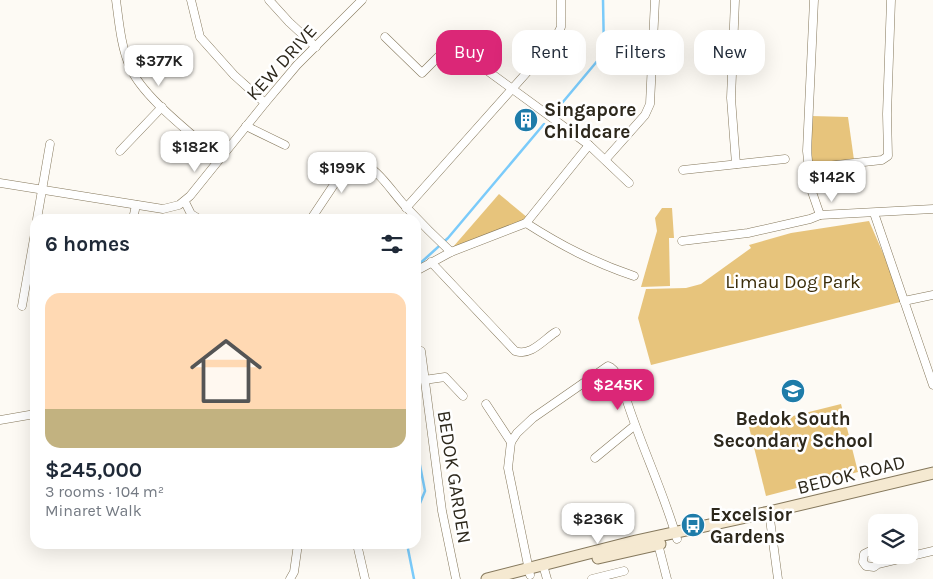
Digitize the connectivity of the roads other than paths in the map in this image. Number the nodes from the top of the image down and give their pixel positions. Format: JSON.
{"nodes":[{"id":1,"x":116,"y":0,"type":"edge"},
{"id":2,"x":191,"y":0,"type":"edge"},
{"id":3,"x":269,"y":0,"type":"edge"},
{"id":4,"x":362,"y":0,"type":"edge"},
{"id":5,"x":561,"y":0,"type":"edge"},
{"id":6,"x":655,"y":0,"type":"edge"},
{"id":7,"x":735,"y":0,"type":"edge"},
{"id":8,"x":814,"y":0,"type":"edge"},
{"id":9,"x":891,"y":0,"type":"edge"},
{"id":10,"x":385,"y":37,"type":"dead end"},
{"id":11,"x":316,"y":47,"type":"junction"},
{"id":12,"x":513,"y":90,"type":"junction"},
{"id":13,"x":265,"y":103,"type":"junction"},
{"id":14,"x":162,"y":107,"type":"junction"},
{"id":15,"x":246,"y":126,"type":"junction"},
{"id":16,"x":50,"y":144,"type":"dead end"},
{"id":17,"x":286,"y":145,"type":"dead end"},
{"id":18,"x":589,"y":145,"type":"junction"},
{"id":19,"x":120,"y":151,"type":"dead end"},
{"id":20,"x":785,"y":159,"type":"dead end"},
{"id":21,"x":220,"y":160,"type":"junction"},
{"id":22,"x":605,"y":160,"type":"junction"},
{"id":23,"x":736,"y":164,"type":"junction"},
{"id":24,"x":809,"y":168,"type":"junction"},
{"id":25,"x":684,"y":170,"type":"dead end"},
{"id":26,"x":0,"y":183,"type":"edge"},
{"id":27,"x":629,"y":183,"type":"dead end"},
{"id":28,"x":42,"y":190,"type":"junction"},
{"id":29,"x":185,"y":202,"type":"junction"},
{"id":30,"x":136,"y":205,"type":"junction"},
{"id":31,"x":406,"y":208,"type":"junction"},
{"id":32,"x":933,"y":209,"type":"edge"},
{"id":33,"x":874,"y":213,"type":"junction"},
{"id":34,"x":38,"y":214,"type":"edge"},
{"id":35,"x":135,"y":214,"type":"edge"},
{"id":36,"x":191,"y":214,"type":"edge"},
{"id":37,"x":314,"y":214,"type":"edge"},
{"id":38,"x":412,"y":214,"type":"edge"},
{"id":39,"x":820,"y":215,"type":"junction"},
{"id":40,"x":421,"y":223,"type":"edge"},
{"id":41,"x":526,"y":223,"type":"junction"},
{"id":42,"x":682,"y":241,"type":"dead end"},
{"id":43,"x":451,"y":252,"type":"junction"},
{"id":44,"x":30,"y":261,"type":"edge"},
{"id":45,"x":431,"y":262,"type":"junction"},
{"id":46,"x":421,"y":268,"type":"edge"},
{"id":47,"x":634,"y":276,"type":"dead end"},
{"id":48,"x":933,"y":295,"type":"edge"},
{"id":49,"x":904,"y":301,"type":"junction"},
{"id":50,"x":22,"y":306,"type":"dead end"},
{"id":51,"x":556,"y":332,"type":"dead end"},
{"id":52,"x":421,"y":351,"type":"dead end"},
{"id":53,"x":424,"y":380,"type":"junction"},
{"id":54,"x":933,"y":385,"type":"edge"},
{"id":55,"x":463,"y":396,"type":"dead end"},
{"id":56,"x":486,"y":404,"type":"dead end"},
{"id":57,"x":30,"y":415,"type":"edge"},
{"id":58,"x":0,"y":420,"type":"edge"},
{"id":59,"x":634,"y":426,"type":"junction"},
{"id":60,"x":511,"y":442,"type":"junction"},
{"id":61,"x":594,"y":458,"type":"dead end"},
{"id":62,"x":933,"y":472,"type":"edge"},
{"id":63,"x":933,"y":480,"type":"edge"},
{"id":64,"x":769,"y":516,"type":"junction"},
{"id":65,"x":677,"y":536,"type":"junction"},
{"id":66,"x":657,"y":541,"type":"junction"},
{"id":67,"x":297,"y":549,"type":"edge"},
{"id":68,"x":358,"y":549,"type":"edge"},
{"id":69,"x":868,"y":551,"type":"edge"},
{"id":70,"x":933,"y":551,"type":"edge"},
{"id":71,"x":918,"y":555,"type":"edge"},
{"id":72,"x":878,"y":564,"type":"edge"},
{"id":73,"x":624,"y":571,"type":"dead end"},
{"id":74,"x":529,"y":572,"type":"junction"},
{"id":75,"x":545,"y":572,"type":"edge"},
{"id":76,"x":290,"y":579,"type":"edge"},
{"id":77,"x":365,"y":579,"type":"edge"},
{"id":78,"x":456,"y":579,"type":"edge"},
{"id":79,"x":486,"y":579,"type":"edge"},
{"id":80,"x":514,"y":579,"type":"edge"},
{"id":81,"x":592,"y":579,"type":"edge"},
{"id":82,"x":667,"y":579,"type":"edge"},
{"id":83,"x":778,"y":579,"type":"edge"}],
"edges":[{"from":1,"to":14,"type":"street"},
{"from":2,"to":13,"type":"street"},
{"from":3,"to":11,"type":"street"},
{"from":4,"to":11,"type":"street","name":"KEW DRIVE"},
{"from":5,"to":12,"type":"street"},
{"from":6,"to":22,"type":"street"},
{"from":7,"to":23,"type":"street"},
{"from":8,"to":24,"type":"street"},
{"from":9,"to":24,"type":"street"},
{"from":10,"to":12,"type":"street"},
{"from":11,"to":13,"type":"street","name":"KEW DRIVE"},
{"from":12,"to":18,"type":"street"},
{"from":12,"to":31,"type":"street"},
{"from":13,"to":15,"type":"street","name":"KEW DRIVE"},
{"from":14,"to":19,"type":"street"},
{"from":14,"to":21,"type":"street"},
{"from":15,"to":17,"type":"street","name":"KEW DRIVE"},
{"from":15,"to":21,"type":"street","name":"KEW DRIVE"},
{"from":16,"to":28,"type":"street"},
{"from":18,"to":22,"type":"street"},
{"from":18,"to":41,"type":"street"},
{"from":20,"to":23,"type":"street"},
{"from":21,"to":29,"type":"street","name":"KEW DRIVE"},
{"from":22,"to":27,"type":"street"},
{"from":23,"to":25,"type":"street"},
{"from":24,"to":39,"type":"street"},
{"from":26,"to":28,"type":"street"},
{"from":28,"to":30,"type":"street"},
{"from":28,"to":34,"type":"street"},
{"from":29,"to":30,"type":"street"},
{"from":29,"to":36,"type":"street"},
{"from":30,"to":35,"type":"street"},
{"from":31,"to":37,"type":"street"},
{"from":31,"to":38,"type":"street"},
{"from":32,"to":33,"type":"street"},
{"from":33,"to":39,"type":"street"},
{"from":33,"to":49,"type":"street"},
{"from":39,"to":42,"type":"street"},
{"from":40,"to":43,"type":"street"},
{"from":41,"to":43,"type":"street"},
{"from":41,"to":47,"type":"street"},
{"from":43,"to":45,"type":"street"},
{"from":44,"to":50,"type":"street"},
{"from":45,"to":46,"type":"street"},
{"from":45,"to":51,"type":"street"},
{"from":48,"to":49,"type":"street"},
{"from":49,"to":54,"type":"street"},
{"from":52,"to":53,"type":"street","name":"BEDOK GARDEN"},
{"from":53,"to":55,"type":"street","name":"BEDOK GARDEN"},
{"from":53,"to":78,"type":"street","name":"BEDOK GARDEN"},
{"from":56,"to":60,"type":"street"},
{"from":57,"to":58,"type":"street"},
{"from":59,"to":60,"type":"street"},
{"from":59,"to":61,"type":"street"},
{"from":59,"to":65,"type":"street"},
{"from":60,"to":74,"type":"street"},
{"from":62,"to":64,"type":"main road","name":"BEDOK ROAD"},
{"from":63,"to":64,"type":"main road","name":"BEDOK ROAD"},
{"from":64,"to":65,"type":"main road","name":"BEDOK ROAD"},
{"from":64,"to":83,"type":"street"},
{"from":65,"to":66,"type":"main road","name":"BEDOK ROAD"},
{"from":66,"to":75,"type":"main road","name":"BEDOK ROAD"},
{"from":66,"to":82,"type":"street"},
{"from":67,"to":76,"type":"street"},
{"from":68,"to":77,"type":"street"},
{"from":69,"to":72,"type":"street"},
{"from":70,"to":71,"type":"street"},
{"from":73,"to":81,"type":"street"},
{"from":74,"to":75,"type":"main road","name":"BEDOK ROAD"},
{"from":74,"to":79,"type":"main road","name":"BEDOK ROAD"},
{"from":74,"to":80,"type":"main road","name":"BEDOK ROAD"}]}
